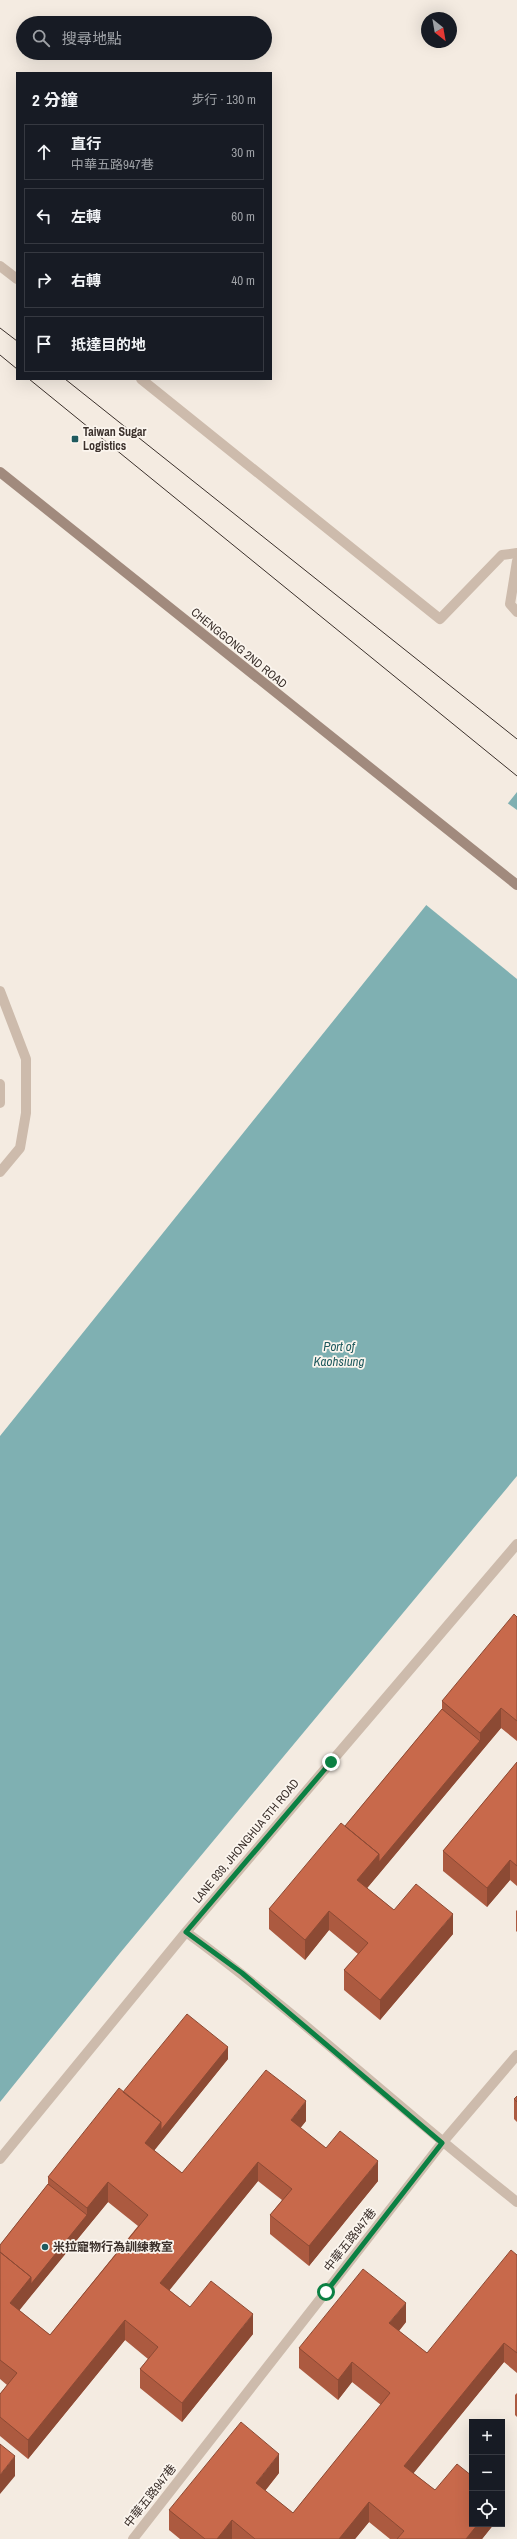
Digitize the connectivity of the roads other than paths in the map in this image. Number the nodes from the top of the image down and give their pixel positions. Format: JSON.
{"nodes":[{"id":1,"x":0,"y":266,"type":"edge"},
{"id":2,"x":16,"y":278,"type":"edge"},
{"id":3,"x":143,"y":380,"type":"edge"},
{"id":4,"x":0,"y":472,"type":"edge"},
{"id":5,"x":517,"y":553,"type":"edge"},
{"id":6,"x":517,"y":561,"type":"edge"},
{"id":7,"x":517,"y":612,"type":"edge"},
{"id":8,"x":517,"y":885,"type":"edge"},
{"id":9,"x":0,"y":991,"type":"edge"},
{"id":10,"x":0,"y":1084,"type":"edge"},
{"id":11,"x":0,"y":1103,"type":"edge"},
{"id":12,"x":0,"y":1172,"type":"edge"},
{"id":13,"x":517,"y":1544,"type":"edge"},
{"id":14,"x":186,"y":1932,"type":"junction"},
{"id":15,"x":517,"y":2055,"type":"edge"},
{"id":16,"x":442,"y":2143,"type":"junction"},
{"id":17,"x":0,"y":2159,"type":"edge"},
{"id":18,"x":517,"y":2202,"type":"edge"},
{"id":19,"x":133,"y":2539,"type":"edge"}],
"edges":[{"from":1,"to":2,"type":"street"},
{"from":3,"to":5,"type":"street"},
{"from":4,"to":8,"type":"street","name":"CHENGGONG 2ND ROAD"},
{"from":6,"to":7,"type":"street"},
{"from":9,"to":12,"type":"street"},
{"from":10,"to":11,"type":"street"},
{"from":13,"to":14,"type":"street","name":"LANE 939, JHONGHUA 5TH ROAD"},
{"from":14,"to":16,"type":"street"},
{"from":14,"to":17,"type":"street","name":"LANE 939, JHONGHUA 5TH ROAD"},
{"from":15,"to":16,"type":"street","name":"中華五路947巷"},
{"from":16,"to":18,"type":"street"},
{"from":16,"to":19,"type":"street","name":"中華五路947巷"}]}
